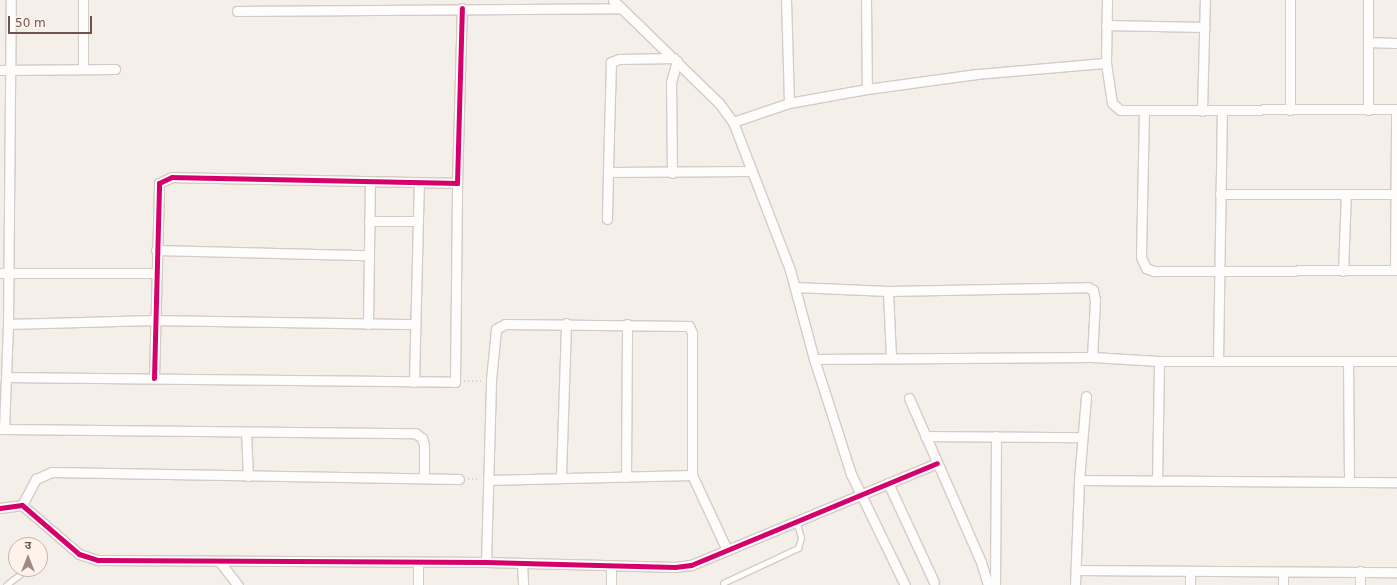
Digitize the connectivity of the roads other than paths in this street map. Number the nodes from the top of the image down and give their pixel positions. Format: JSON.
{"nodes":[{"id":1,"x":12,"y":0,"type":"edge"},
{"id":2,"x":83,"y":0,"type":"edge"},
{"id":3,"x":613,"y":0,"type":"edge"},
{"id":4,"x":786,"y":0,"type":"edge"},
{"id":5,"x":866,"y":0,"type":"edge"},
{"id":6,"x":1107,"y":0,"type":"edge"},
{"id":7,"x":1205,"y":0,"type":"edge"},
{"id":8,"x":1290,"y":0,"type":"edge"},
{"id":9,"x":1368,"y":0,"type":"edge"},
{"id":10,"x":462,"y":8,"type":"junction"},
{"id":11,"x":621,"y":8,"type":"junction"},
{"id":12,"x":238,"y":11,"type":"dead end"},
{"id":13,"x":1106,"y":25,"type":"junction"},
{"id":14,"x":1205,"y":27,"type":"junction"},
{"id":15,"x":1368,"y":42,"type":"junction"},
{"id":16,"x":1397,"y":43,"type":"edge"},
{"id":17,"x":675,"y":59,"type":"junction"},
{"id":18,"x":1106,"y":64,"type":"junction"},
{"id":19,"x":82,"y":69,"type":"junction"},
{"id":20,"x":115,"y":69,"type":"dead end"},
{"id":21,"x":0,"y":70,"type":"edge"},
{"id":22,"x":11,"y":70,"type":"junction"},
{"id":23,"x":867,"y":89,"type":"junction"},
{"id":24,"x":789,"y":104,"type":"junction"},
{"id":25,"x":1290,"y":110,"type":"junction"},
{"id":26,"x":1368,"y":110,"type":"junction"},
{"id":27,"x":1396,"y":110,"type":"edge"},
{"id":28,"x":1202,"y":111,"type":"junction"},
{"id":29,"x":1222,"y":111,"type":"junction"},
{"id":30,"x":1144,"y":112,"type":"junction"},
{"id":31,"x":733,"y":122,"type":"junction"},
{"id":32,"x":751,"y":171,"type":"junction"},
{"id":33,"x":608,"y":172,"type":"junction"},
{"id":34,"x":672,"y":173,"type":"junction"},
{"id":35,"x":370,"y":183,"type":"junction"},
{"id":36,"x":419,"y":183,"type":"junction"},
{"id":37,"x":457,"y":184,"type":"junction"},
{"id":38,"x":1220,"y":194,"type":"junction"},
{"id":39,"x":1346,"y":194,"type":"junction"},
{"id":40,"x":1396,"y":194,"type":"edge"},
{"id":41,"x":607,"y":219,"type":"dead end"},
{"id":42,"x":370,"y":221,"type":"junction"},
{"id":43,"x":418,"y":221,"type":"junction"},
{"id":44,"x":156,"y":250,"type":"junction"},
{"id":45,"x":367,"y":254,"type":"junction"},
{"id":46,"x":1396,"y":270,"type":"edge"},
{"id":47,"x":1220,"y":271,"type":"junction"},
{"id":48,"x":1343,"y":271,"type":"junction"},
{"id":49,"x":5,"y":273,"type":"edge"},
{"id":50,"x":156,"y":273,"type":"junction"},
{"id":51,"x":795,"y":287,"type":"junction"},
{"id":52,"x":888,"y":291,"type":"junction"},
{"id":53,"x":155,"y":320,"type":"junction"},
{"id":54,"x":566,"y":323,"type":"junction"},
{"id":55,"x":8,"y":324,"type":"junction"},
{"id":56,"x":368,"y":324,"type":"junction"},
{"id":57,"x":415,"y":324,"type":"junction"},
{"id":58,"x":627,"y":324,"type":"junction"},
{"id":59,"x":1092,"y":357,"type":"junction"},
{"id":60,"x":891,"y":358,"type":"junction"},
{"id":61,"x":814,"y":359,"type":"junction"},
{"id":62,"x":1218,"y":360,"type":"junction"},
{"id":63,"x":1159,"y":361,"type":"junction"},
{"id":64,"x":1348,"y":362,"type":"junction"},
{"id":65,"x":1397,"y":362,"type":"edge"},
{"id":66,"x":7,"y":377,"type":"junction"},
{"id":67,"x":154,"y":378,"type":"junction"},
{"id":68,"x":414,"y":382,"type":"junction"},
{"id":69,"x":1086,"y":396,"type":"dead end"},
{"id":70,"x":909,"y":398,"type":"dead end"},
{"id":71,"x":2,"y":429,"type":"edge"},
{"id":72,"x":246,"y":432,"type":"junction"},
{"id":73,"x":925,"y":436,"type":"junction"},
{"id":74,"x":996,"y":436,"type":"junction"},
{"id":75,"x":1082,"y":437,"type":"junction"},
{"id":76,"x":937,"y":463,"type":"junction"},
{"id":77,"x":692,"y":475,"type":"junction"},
{"id":78,"x":248,"y":476,"type":"junction"},
{"id":79,"x":561,"y":476,"type":"junction"},
{"id":80,"x":424,"y":477,"type":"junction"},
{"id":81,"x":626,"y":477,"type":"junction"},
{"id":82,"x":458,"y":479,"type":"road end"},
{"id":83,"x":488,"y":480,"type":"junction"},
{"id":84,"x":1079,"y":480,"type":"junction"},
{"id":85,"x":1157,"y":480,"type":"junction"},
{"id":86,"x":1349,"y":481,"type":"junction"},
{"id":87,"x":1397,"y":482,"type":"edge"},
{"id":88,"x":888,"y":483,"type":"junction"},
{"id":89,"x":859,"y":495,"type":"junction"},
{"id":90,"x":22,"y":505,"type":"junction"},
{"id":91,"x":0,"y":508,"type":"edge"},
{"id":92,"x":796,"y":521,"type":"junction"},
{"id":93,"x":727,"y":550,"type":"junction"},
{"id":94,"x":219,"y":561,"type":"junction"},
{"id":95,"x":418,"y":562,"type":"junction"},
{"id":96,"x":486,"y":562,"type":"junction"},
{"id":97,"x":522,"y":563,"type":"junction"},
{"id":98,"x":611,"y":566,"type":"junction"},
{"id":99,"x":1076,"y":570,"type":"junction"},
{"id":100,"x":1360,"y":571,"type":"junction"},
{"id":101,"x":1190,"y":572,"type":"junction"},
{"id":102,"x":1397,"y":572,"type":"edge"},
{"id":103,"x":1283,"y":573,"type":"junction"},
{"id":104,"x":16,"y":577,"type":"edge"},
{"id":105,"x":934,"y":582,"type":"dead end"},
{"id":106,"x":723,"y":583,"type":"dead end"},
{"id":107,"x":6,"y":585,"type":"edge"},
{"id":108,"x":238,"y":585,"type":"edge"},
{"id":109,"x":418,"y":585,"type":"edge"},
{"id":110,"x":522,"y":585,"type":"edge"},
{"id":111,"x":611,"y":585,"type":"edge"},
{"id":112,"x":906,"y":585,"type":"edge"},
{"id":113,"x":988,"y":585,"type":"edge"},
{"id":114,"x":995,"y":585,"type":"edge"},
{"id":115,"x":1075,"y":585,"type":"edge"},
{"id":116,"x":1190,"y":585,"type":"edge"},
{"id":117,"x":1283,"y":585,"type":"edge"},
{"id":118,"x":1360,"y":585,"type":"edge"}],
"edges":[{"from":1,"to":22,"type":"street"},
{"from":2,"to":19,"type":"street"},
{"from":3,"to":11,"type":"street"},
{"from":4,"to":24,"type":"street"},
{"from":5,"to":23,"type":"street"},
{"from":6,"to":13,"type":"street"},
{"from":7,"to":14,"type":"street"},
{"from":8,"to":25,"type":"street"},
{"from":9,"to":15,"type":"street"},
{"from":10,"to":11,"type":"street"},
{"from":10,"to":12,"type":"street"},
{"from":10,"to":37,"type":"street"},
{"from":11,"to":17,"type":"street"},
{"from":13,"to":14,"type":"street"},
{"from":13,"to":18,"type":"street"},
{"from":14,"to":28,"type":"street"},
{"from":15,"to":16,"type":"street"},
{"from":15,"to":26,"type":"street"},
{"from":17,"to":31,"type":"street"},
{"from":17,"to":33,"type":"street"},
{"from":17,"to":34,"type":"street"},
{"from":18,"to":23,"type":"street"},
{"from":18,"to":30,"type":"street"},
{"from":19,"to":20,"type":"street"},
{"from":19,"to":22,"type":"street"},
{"from":21,"to":22,"type":"street"},
{"from":22,"to":49,"type":"street"},
{"from":23,"to":24,"type":"street"},
{"from":24,"to":31,"type":"street"},
{"from":25,"to":26,"type":"street"},
{"from":25,"to":29,"type":"street"},
{"from":26,"to":27,"type":"street"},
{"from":27,"to":40,"type":"street"},
{"from":28,"to":29,"type":"street"},
{"from":28,"to":30,"type":"street"},
{"from":29,"to":38,"type":"street"},
{"from":30,"to":47,"type":"street"},
{"from":31,"to":32,"type":"street"},
{"from":32,"to":34,"type":"street"},
{"from":32,"to":51,"type":"street"},
{"from":33,"to":34,"type":"street"},
{"from":33,"to":41,"type":"street"},
{"from":35,"to":36,"type":"street"},
{"from":35,"to":42,"type":"street"},
{"from":35,"to":44,"type":"street"},
{"from":36,"to":37,"type":"street"},
{"from":36,"to":43,"type":"street"},
{"from":37,"to":68,"type":"street"},
{"from":38,"to":39,"type":"street"},
{"from":38,"to":47,"type":"street"},
{"from":39,"to":40,"type":"street"},
{"from":39,"to":48,"type":"street"},
{"from":40,"to":46,"type":"street"},
{"from":42,"to":43,"type":"street"},
{"from":42,"to":45,"type":"street"},
{"from":43,"to":57,"type":"street"},
{"from":44,"to":45,"type":"street"},
{"from":44,"to":50,"type":"street"},
{"from":45,"to":56,"type":"street"},
{"from":46,"to":48,"type":"street"},
{"from":47,"to":48,"type":"street"},
{"from":47,"to":62,"type":"street"},
{"from":49,"to":50,"type":"street"},
{"from":49,"to":55,"type":"street"},
{"from":50,"to":53,"type":"street"},
{"from":51,"to":52,"type":"street"},
{"from":51,"to":61,"type":"street"},
{"from":52,"to":59,"type":"street"},
{"from":52,"to":60,"type":"street"},
{"from":53,"to":55,"type":"street"},
{"from":53,"to":56,"type":"street"},
{"from":53,"to":67,"type":"street"},
{"from":54,"to":58,"type":"street"},
{"from":54,"to":79,"type":"street"},
{"from":54,"to":83,"type":"street"},
{"from":55,"to":66,"type":"street"},
{"from":56,"to":57,"type":"street"},
{"from":57,"to":68,"type":"street"},
{"from":58,"to":77,"type":"street"},
{"from":58,"to":81,"type":"street"},
{"from":59,"to":60,"type":"street"},
{"from":59,"to":63,"type":"street"},
{"from":60,"to":61,"type":"street"},
{"from":61,"to":89,"type":"street"},
{"from":62,"to":63,"type":"street"},
{"from":62,"to":64,"type":"street"},
{"from":63,"to":85,"type":"street"},
{"from":64,"to":65,"type":"street"},
{"from":64,"to":86,"type":"street"},
{"from":66,"to":67,"type":"street"},
{"from":66,"to":71,"type":"street"},
{"from":67,"to":68,"type":"street"},
{"from":69,"to":75,"type":"street"},
{"from":70,"to":73,"type":"street"},
{"from":71,"to":72,"type":"street"},
{"from":72,"to":78,"type":"street"},
{"from":72,"to":80,"type":"street"},
{"from":73,"to":74,"type":"street"},
{"from":73,"to":76,"type":"street"},
{"from":74,"to":75,"type":"street"},
{"from":74,"to":114,"type":"street"},
{"from":75,"to":84,"type":"street"},
{"from":76,"to":88,"type":"street"},
{"from":76,"to":113,"type":"street"},
{"from":77,"to":81,"type":"street"},
{"from":77,"to":93,"type":"street"},
{"from":78,"to":80,"type":"street"},
{"from":78,"to":90,"type":"street"},
{"from":79,"to":81,"type":"street"},
{"from":79,"to":83,"type":"street"},
{"from":80,"to":82,"type":"street"},
{"from":83,"to":96,"type":"street"},
{"from":84,"to":85,"type":"street"},
{"from":84,"to":99,"type":"street"},
{"from":85,"to":86,"type":"street"},
{"from":86,"to":87,"type":"street"},
{"from":88,"to":89,"type":"street"},
{"from":88,"to":105,"type":"street"},
{"from":89,"to":92,"type":"street"},
{"from":89,"to":112,"type":"street"},
{"from":90,"to":91,"type":"street"},
{"from":90,"to":94,"type":"street"},
{"from":92,"to":93,"type":"street"},
{"from":92,"to":106,"type":"lane"},
{"from":93,"to":98,"type":"street"},
{"from":94,"to":95,"type":"street"},
{"from":94,"to":108,"type":"street"},
{"from":95,"to":96,"type":"street"},
{"from":95,"to":109,"type":"street"},
{"from":96,"to":97,"type":"street"},
{"from":97,"to":98,"type":"street"},
{"from":97,"to":110,"type":"street"},
{"from":98,"to":111,"type":"street"},
{"from":99,"to":101,"type":"street"},
{"from":99,"to":115,"type":"street"},
{"from":100,"to":102,"type":"street"},
{"from":100,"to":103,"type":"street"},
{"from":100,"to":118,"type":"street"},
{"from":101,"to":103,"type":"street"},
{"from":101,"to":116,"type":"street"},
{"from":103,"to":117,"type":"street"},
{"from":104,"to":107,"type":"lane"}]}
